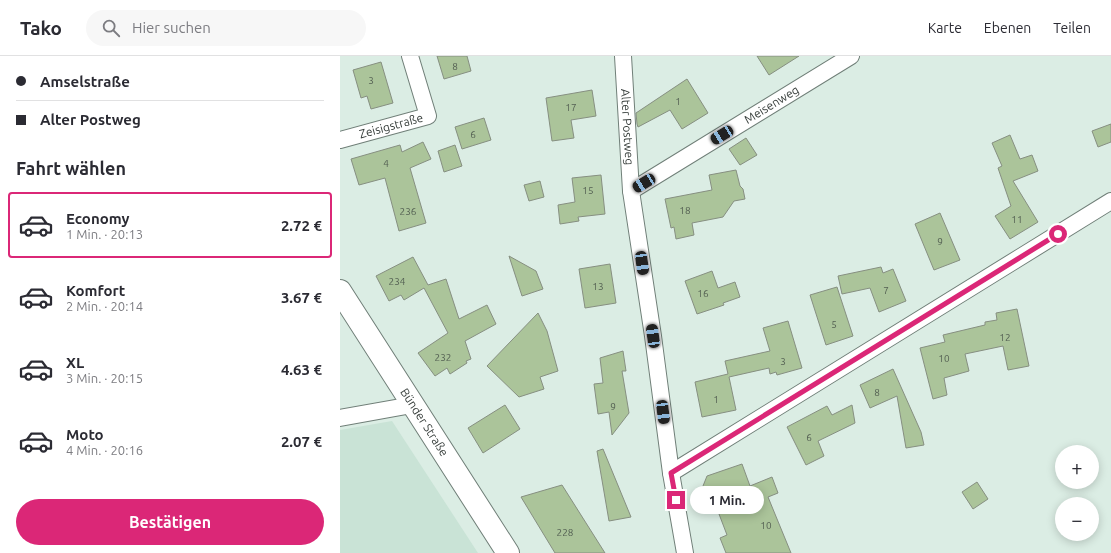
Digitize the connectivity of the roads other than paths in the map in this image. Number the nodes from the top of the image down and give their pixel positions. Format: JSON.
{"nodes":[{"id":1,"x":410,"y":56,"type":"edge"},
{"id":2,"x":623,"y":56,"type":"edge"},
{"id":3,"x":851,"y":56,"type":"edge"},
{"id":4,"x":340,"y":140,"type":"edge"},
{"id":5,"x":631,"y":191,"type":"junction"},
{"id":6,"x":1111,"y":201,"type":"edge"},
{"id":7,"x":340,"y":291,"type":"edge"},
{"id":8,"x":412,"y":405,"type":"junction"},
{"id":9,"x":340,"y":418,"type":"edge"},
{"id":10,"x":671,"y":473,"type":"junction"},
{"id":11,"x":508,"y":553,"type":"edge"},
{"id":12,"x":685,"y":553,"type":"edge"}],
"edges":[{"from":1,"to":4,"type":"street","name":"Zeisigstraße"},
{"from":2,"to":5,"type":"street","name":"Alter Postweg"},
{"from":3,"to":5,"type":"street","name":"Meisenweg"},
{"from":5,"to":10,"type":"street","name":"Alter Postweg"},
{"from":6,"to":10,"type":"street"},
{"from":7,"to":8,"type":"main road","name":"Bünder Straße"},
{"from":8,"to":9,"type":"street"},
{"from":8,"to":11,"type":"main road","name":"Bünder Straße"},
{"from":10,"to":12,"type":"street","name":"Alter Postweg"}]}
